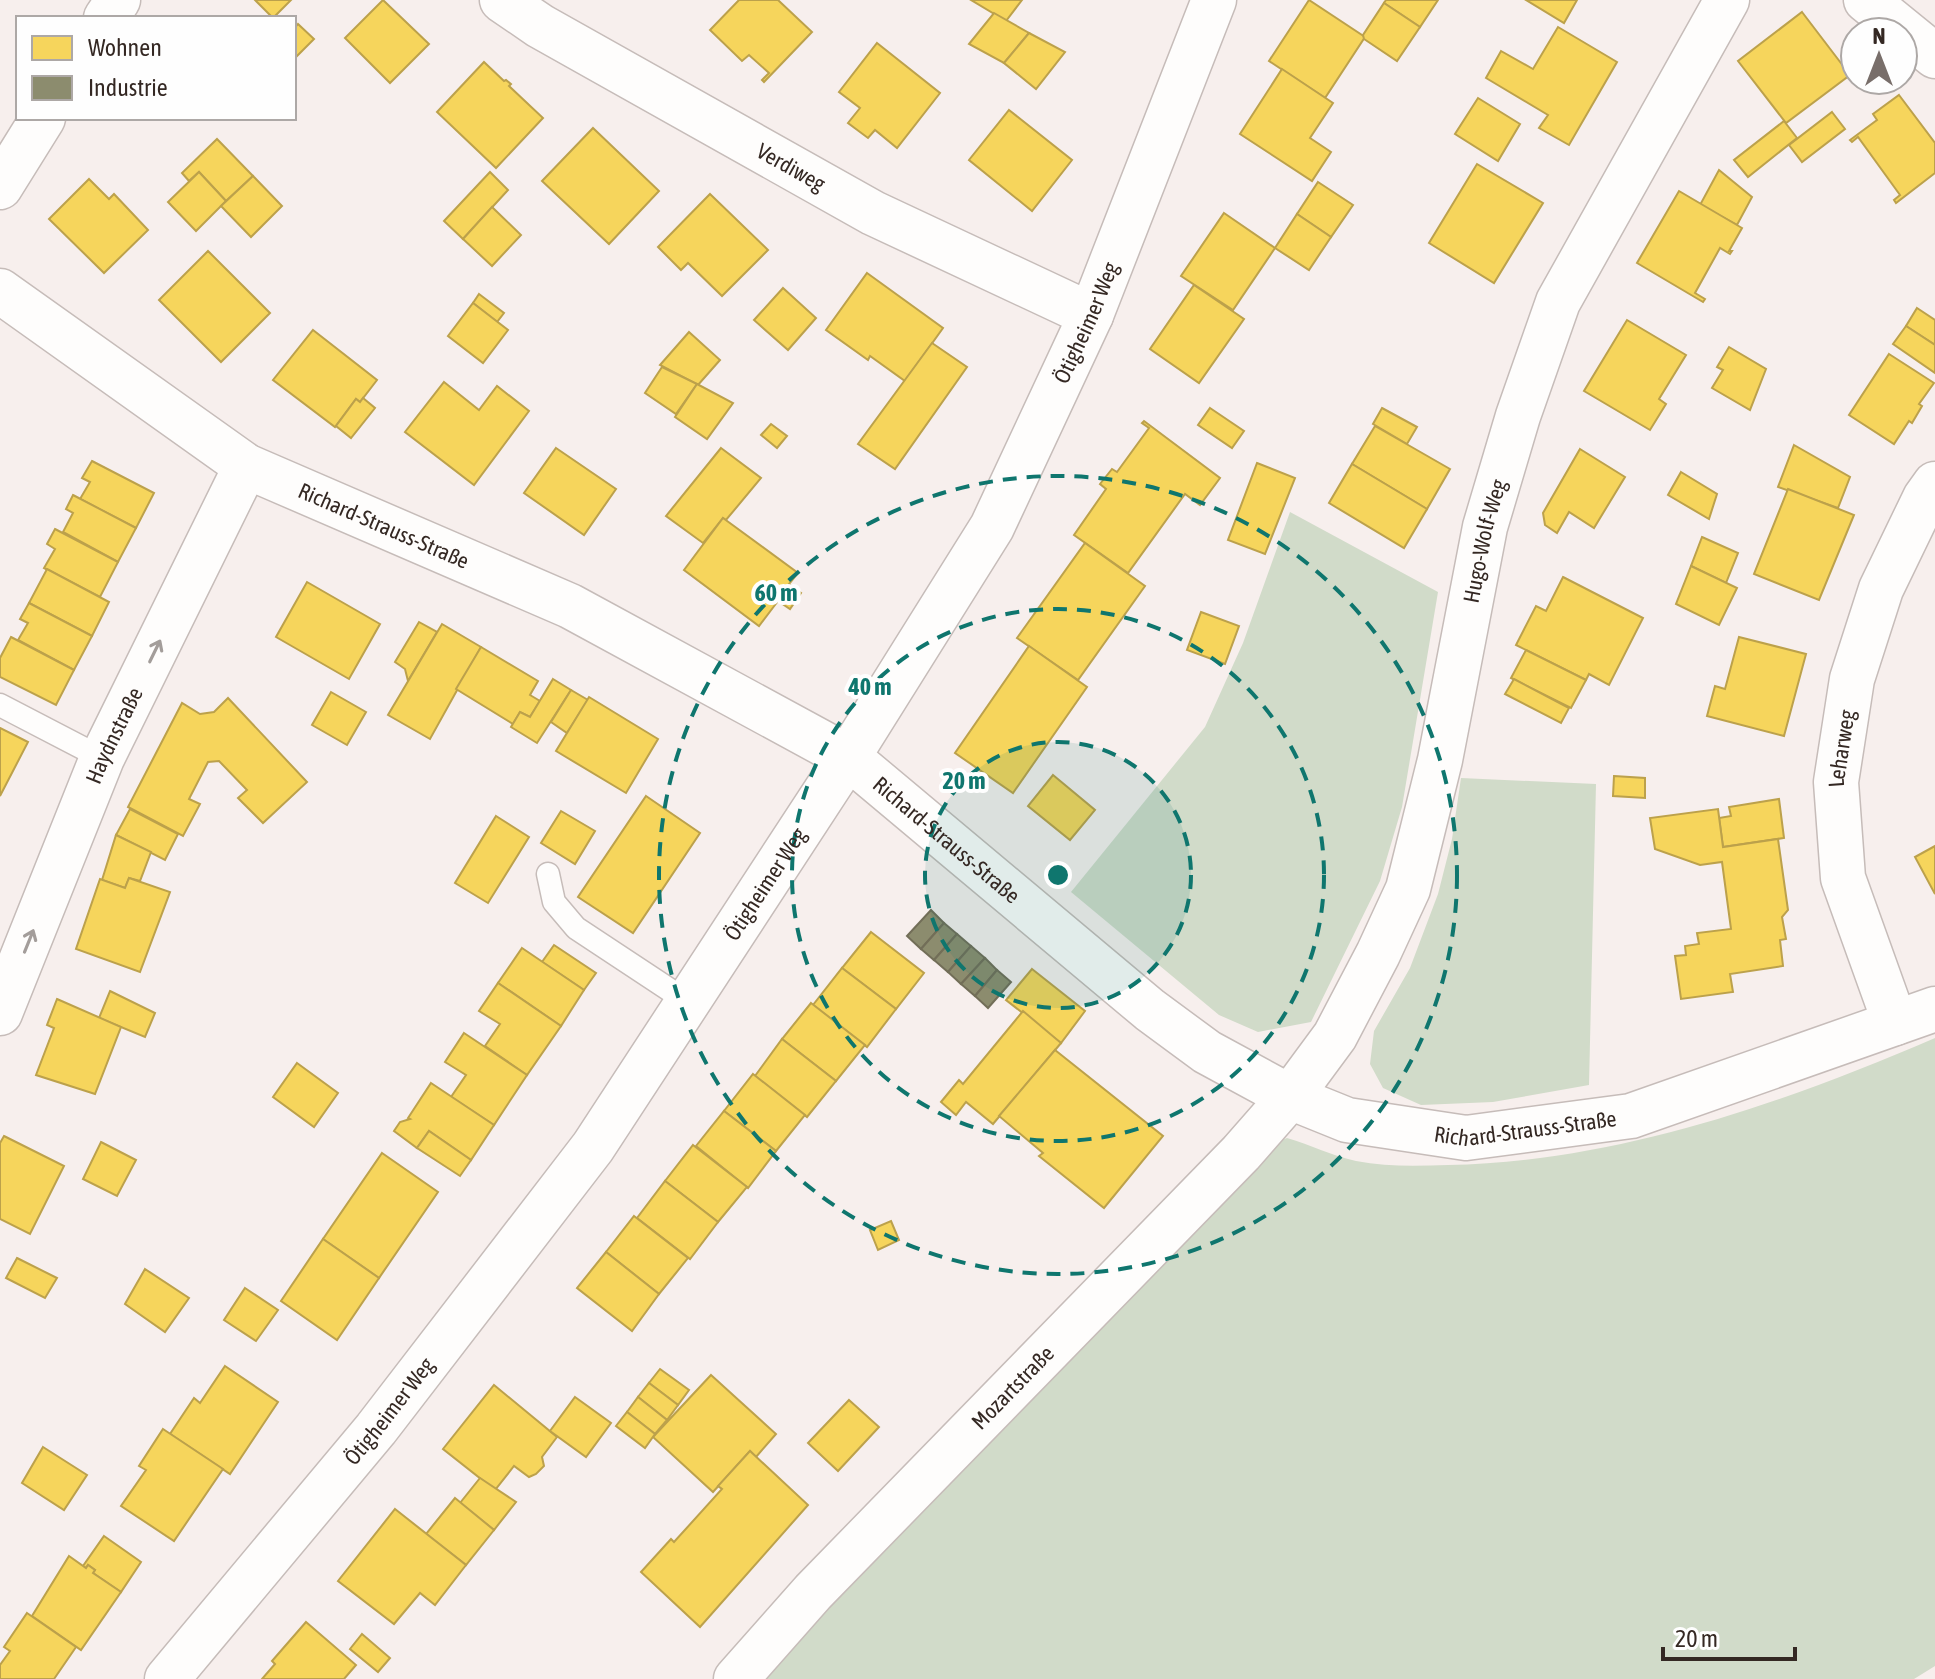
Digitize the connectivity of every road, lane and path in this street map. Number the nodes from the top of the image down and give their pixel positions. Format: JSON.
{"nodes":[{"id":1,"x":502,"y":0,"type":"edge"},
{"id":2,"x":1214,"y":0,"type":"edge"},
{"id":3,"x":1727,"y":0,"type":"edge"},
{"id":4,"x":1866,"y":0,"type":"edge"},
{"id":5,"x":1935,"y":56,"type":"edge"},
{"id":6,"x":42,"y":120,"type":"edge"},
{"id":7,"x":0,"y":187,"type":"edge"},
{"id":8,"x":0,"y":291,"type":"edge"},
{"id":9,"x":1091,"y":315,"type":"junction"},
{"id":10,"x":246,"y":466,"type":"junction"},
{"id":11,"x":1935,"y":484,"type":"edge"},
{"id":12,"x":0,"y":705,"type":"edge"},
{"id":13,"x":848,"y":757,"type":"junction"},
{"id":14,"x":102,"y":758,"type":"junction"},
{"id":15,"x":548,"y":874,"type":"dead end"},
{"id":16,"x":688,"y":1002,"type":"junction"},
{"id":17,"x":1935,"y":1009,"type":"edge"},
{"id":18,"x":0,"y":1013,"type":"edge"},
{"id":19,"x":1895,"y":1023,"type":"junction"},
{"id":20,"x":1290,"y":1097,"type":"junction"},
{"id":21,"x":167,"y":1679,"type":"edge"},
{"id":22,"x":736,"y":1679,"type":"edge"}],
"edges":[{"from":1,"to":9,"type":"street","name":"Verdiweg"},
{"from":2,"to":9,"type":"street","name":"Ötigheimer Weg"},
{"from":3,"to":20,"type":"street","name":"Hugo-Wolf-Weg"},
{"from":4,"to":5,"type":"street"},
{"from":6,"to":7,"type":"street"},
{"from":8,"to":10,"type":"street","name":"Richard-Strauss-Straße"},
{"from":9,"to":13,"type":"street","name":"Ötigheimer Weg"},
{"from":10,"to":13,"type":"street","name":"Richard-Strauss-Straße"},
{"from":14,"to":10,"type":"street","name":"Haydnstraße","one_way":true},
{"from":11,"to":19,"type":"street","name":"Leharweg"},
{"from":12,"to":14,"type":"lane"},
{"from":13,"to":16,"type":"street","name":"Ötigheimer Weg"},
{"from":13,"to":20,"type":"street","name":"Richard-Strauss-Straße"},
{"from":18,"to":14,"type":"street","name":"Haydnstraße","one_way":true},
{"from":15,"to":16,"type":"lane"},
{"from":16,"to":21,"type":"street","name":"Ötigheimer Weg"},
{"from":17,"to":19,"type":"street","name":"Richard-Strauss-Straße"},
{"from":19,"to":20,"type":"street","name":"Richard-Strauss-Straße"},
{"from":20,"to":22,"type":"street","name":"Mozartstraße"}]}
